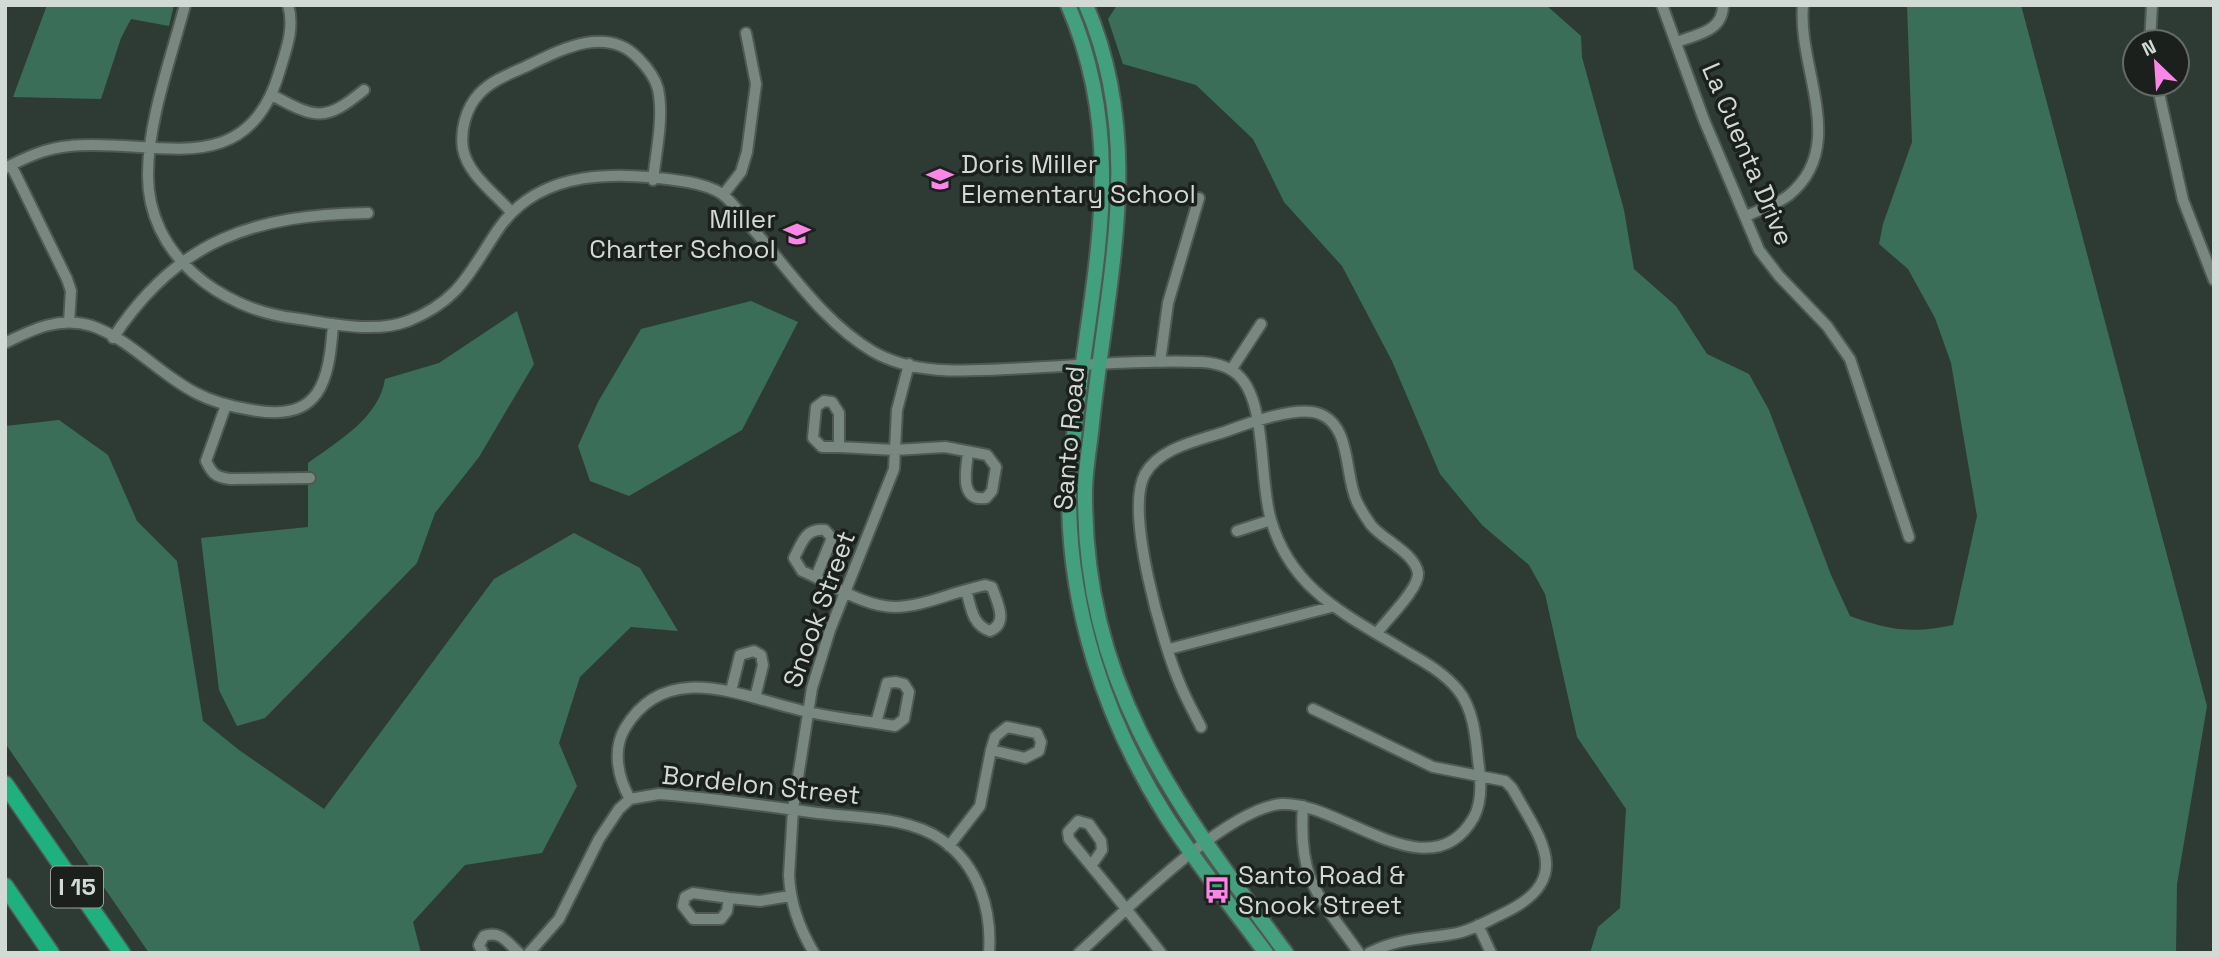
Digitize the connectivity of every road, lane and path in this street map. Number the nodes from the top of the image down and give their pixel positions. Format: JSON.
{"nodes":[{"id":1,"x":185,"y":5,"type":"edge"},
{"id":2,"x":288,"y":5,"type":"edge"},
{"id":3,"x":1068,"y":5,"type":"edge"},
{"id":4,"x":1086,"y":5,"type":"edge"},
{"id":5,"x":1662,"y":5,"type":"edge"},
{"id":6,"x":1723,"y":5,"type":"edge"},
{"id":7,"x":1803,"y":5,"type":"edge"},
{"id":8,"x":2152,"y":5,"type":"edge"},
{"id":9,"x":2151,"y":28,"type":"edge"},
{"id":10,"x":746,"y":33,"type":"dead end"},
{"id":11,"x":1678,"y":42,"type":"junction"},
{"id":12,"x":364,"y":90,"type":"dead end"},
{"id":13,"x":272,"y":95,"type":"junction"},
{"id":14,"x":2160,"y":98,"type":"edge"},
{"id":15,"x":149,"y":148,"type":"junction"},
{"id":16,"x":8,"y":167,"type":"edge"},
{"id":17,"x":653,"y":180,"type":"junction"},
{"id":18,"x":723,"y":195,"type":"junction"},
{"id":19,"x":1199,"y":198,"type":"dead end"},
{"id":20,"x":512,"y":212,"type":"junction"},
{"id":21,"x":368,"y":214,"type":"dead end"},
{"id":22,"x":1746,"y":216,"type":"junction"},
{"id":23,"x":181,"y":263,"type":"junction"},
{"id":24,"x":2214,"y":280,"type":"edge"},
{"id":25,"x":69,"y":322,"type":"junction"},
{"id":26,"x":333,"y":324,"type":"junction"},
{"id":27,"x":1261,"y":324,"type":"dead end"},
{"id":28,"x":113,"y":338,"type":"junction"},
{"id":29,"x":5,"y":342,"type":"edge"},
{"id":30,"x":1160,"y":362,"type":"junction"},
{"id":31,"x":909,"y":364,"type":"junction"},
{"id":32,"x":1099,"y":365,"type":"junction"},
{"id":33,"x":1082,"y":366,"type":"junction"},
{"id":34,"x":1231,"y":370,"type":"junction"},
{"id":35,"x":226,"y":405,"type":"junction"},
{"id":36,"x":1256,"y":420,"type":"junction"},
{"id":37,"x":839,"y":447,"type":"dead end"},
{"id":38,"x":895,"y":450,"type":"junction"},
{"id":39,"x":968,"y":453,"type":"dead end"},
{"id":40,"x":310,"y":478,"type":"dead end"},
{"id":41,"x":1271,"y":520,"type":"junction"},
{"id":42,"x":1237,"y":531,"type":"dead end"},
{"id":43,"x":1909,"y":537,"type":"dead end"},
{"id":44,"x":816,"y":577,"type":"dead end"},
{"id":45,"x":965,"y":590,"type":"dead end"},
{"id":46,"x":846,"y":591,"type":"junction"},
{"id":47,"x":1331,"y":607,"type":"junction"},
{"id":48,"x":1377,"y":634,"type":"junction"},
{"id":49,"x":1169,"y":649,"type":"junction"},
{"id":50,"x":731,"y":691,"type":"junction"},
{"id":51,"x":755,"y":698,"type":"junction"},
{"id":52,"x":1314,"y":709,"type":"dead end"},
{"id":53,"x":806,"y":711,"type":"junction"},
{"id":54,"x":876,"y":723,"type":"dead end"},
{"id":55,"x":1201,"y":727,"type":"dead end"},
{"id":56,"x":992,"y":750,"type":"dead end"},
{"id":57,"x":1480,"y":776,"type":"junction"},
{"id":58,"x":5,"y":785,"type":"edge"},
{"id":59,"x":630,"y":799,"type":"junction"},
{"id":60,"x":1303,"y":806,"type":"junction"},
{"id":61,"x":793,"y":809,"type":"junction"},
{"id":62,"x":1206,"y":844,"type":"junction"},
{"id":63,"x":949,"y":846,"type":"junction"},
{"id":64,"x":1193,"y":854,"type":"junction"},
{"id":65,"x":1091,"y":866,"type":"dead end"},
{"id":66,"x":5,"y":886,"type":"edge"},
{"id":67,"x":790,"y":896,"type":"junction"},
{"id":68,"x":729,"y":898,"type":"dead end"},
{"id":69,"x":1127,"y":910,"type":"junction"},
{"id":70,"x":1478,"y":925,"type":"junction"},
{"id":71,"x":51,"y":953,"type":"edge"},
{"id":72,"x":122,"y":953,"type":"edge"},
{"id":73,"x":483,"y":953,"type":"edge"},
{"id":74,"x":519,"y":953,"type":"edge"},
{"id":75,"x":529,"y":953,"type":"edge"},
{"id":76,"x":814,"y":953,"type":"edge"},
{"id":77,"x":989,"y":953,"type":"edge"},
{"id":78,"x":1079,"y":953,"type":"edge"},
{"id":79,"x":1161,"y":953,"type":"edge"},
{"id":80,"x":1266,"y":953,"type":"edge"},
{"id":81,"x":1286,"y":953,"type":"edge"},
{"id":82,"x":1359,"y":953,"type":"edge"},
{"id":83,"x":1369,"y":953,"type":"edge"},
{"id":84,"x":1491,"y":953,"type":"edge"}],
"edges":[{"from":1,"to":15,"type":"street"},
{"from":2,"to":13,"type":"street"},
{"from":3,"to":33,"type":"main road","name":"Santo Road"},
{"from":4,"to":32,"type":"main road","name":"Santo Road"},
{"from":5,"to":11,"type":"street","name":"La Cuenta Drive"},
{"from":6,"to":11,"type":"street"},
{"from":7,"to":22,"type":"street"},
{"from":8,"to":9,"type":"street"},
{"from":10,"to":18,"type":"street"},
{"from":11,"to":22,"type":"street","name":"La Cuenta Drive"},
{"from":12,"to":13,"type":"street"},
{"from":13,"to":15,"type":"street"},
{"from":14,"to":24,"type":"street"},
{"from":15,"to":16,"type":"street"},
{"from":15,"to":23,"type":"street"},
{"from":16,"to":25,"type":"street"},
{"from":17,"to":18,"type":"street"},
{"from":17,"to":20,"type":"street"},
{"from":17,"to":20,"type":"street"},
{"from":18,"to":31,"type":"street"},
{"from":19,"to":30,"type":"street"},
{"from":20,"to":26,"type":"street"},
{"from":21,"to":23,"type":"street"},
{"from":22,"to":43,"type":"street","name":"La Cuenta Drive"},
{"from":23,"to":26,"type":"street"},
{"from":23,"to":28,"type":"street"},
{"from":25,"to":28,"type":"street"},
{"from":25,"to":29,"type":"street"},
{"from":26,"to":35,"type":"street"},
{"from":27,"to":34,"type":"street"},
{"from":28,"to":35,"type":"street"},
{"from":30,"to":32,"type":"street"},
{"from":30,"to":34,"type":"street"},
{"from":31,"to":33,"type":"street"},
{"from":31,"to":38,"type":"street","name":"Snook Street"},
{"from":32,"to":33,"type":"street"},
{"from":32,"to":62,"type":"main road","name":"Santo Road"},
{"from":33,"to":64,"type":"main road","name":"Santo Road"},
{"from":34,"to":36,"type":"street"},
{"from":35,"to":40,"type":"street"},
{"from":36,"to":41,"type":"street"},
{"from":36,"to":48,"type":"street"},
{"from":36,"to":49,"type":"street"},
{"from":37,"to":38,"type":"street"},
{"from":38,"to":39,"type":"street"},
{"from":38,"to":46,"type":"street","name":"Snook Street"},
{"from":41,"to":42,"type":"street"},
{"from":41,"to":47,"type":"street"},
{"from":44,"to":46,"type":"street"},
{"from":45,"to":46,"type":"street"},
{"from":46,"to":53,"type":"street","name":"Snook Street"},
{"from":47,"to":48,"type":"street"},
{"from":47,"to":49,"type":"street"},
{"from":48,"to":57,"type":"street"},
{"from":49,"to":55,"type":"street"},
{"from":50,"to":51,"type":"street"},
{"from":50,"to":51,"type":"street"},
{"from":50,"to":59,"type":"street"},
{"from":51,"to":53,"type":"street"},
{"from":52,"to":57,"type":"street"},
{"from":53,"to":54,"type":"street"},
{"from":53,"to":61,"type":"street","name":"Snook Street"},
{"from":56,"to":63,"type":"street"},
{"from":57,"to":60,"type":"street"},
{"from":57,"to":70,"type":"street"},
{"from":58,"to":72,"type":"highway","number":"I 15"},
{"from":59,"to":61,"type":"street","name":"Bordelon Street"},
{"from":59,"to":75,"type":"street","name":"Bordelon Street"},
{"from":60,"to":62,"type":"street"},
{"from":60,"to":82,"type":"street"},
{"from":61,"to":63,"type":"street","name":"Bordelon Street"},
{"from":61,"to":67,"type":"street","name":"Snook Street"},
{"from":62,"to":64,"type":"street"},
{"from":62,"to":81,"type":"main road","name":"Santo Road"},
{"from":63,"to":77,"type":"street","name":"Bordelon Street"},
{"from":64,"to":69,"type":"street"},
{"from":64,"to":80,"type":"main road","name":"Santo Road"},
{"from":65,"to":69,"type":"street"},
{"from":66,"to":71,"type":"highway","number":"I 15"},
{"from":67,"to":68,"type":"street"},
{"from":67,"to":76,"type":"street","name":"Snook Street"},
{"from":69,"to":78,"type":"street"},
{"from":69,"to":79,"type":"street"},
{"from":70,"to":83,"type":"street"},
{"from":70,"to":84,"type":"street"},
{"from":73,"to":74,"type":"street"}]}
